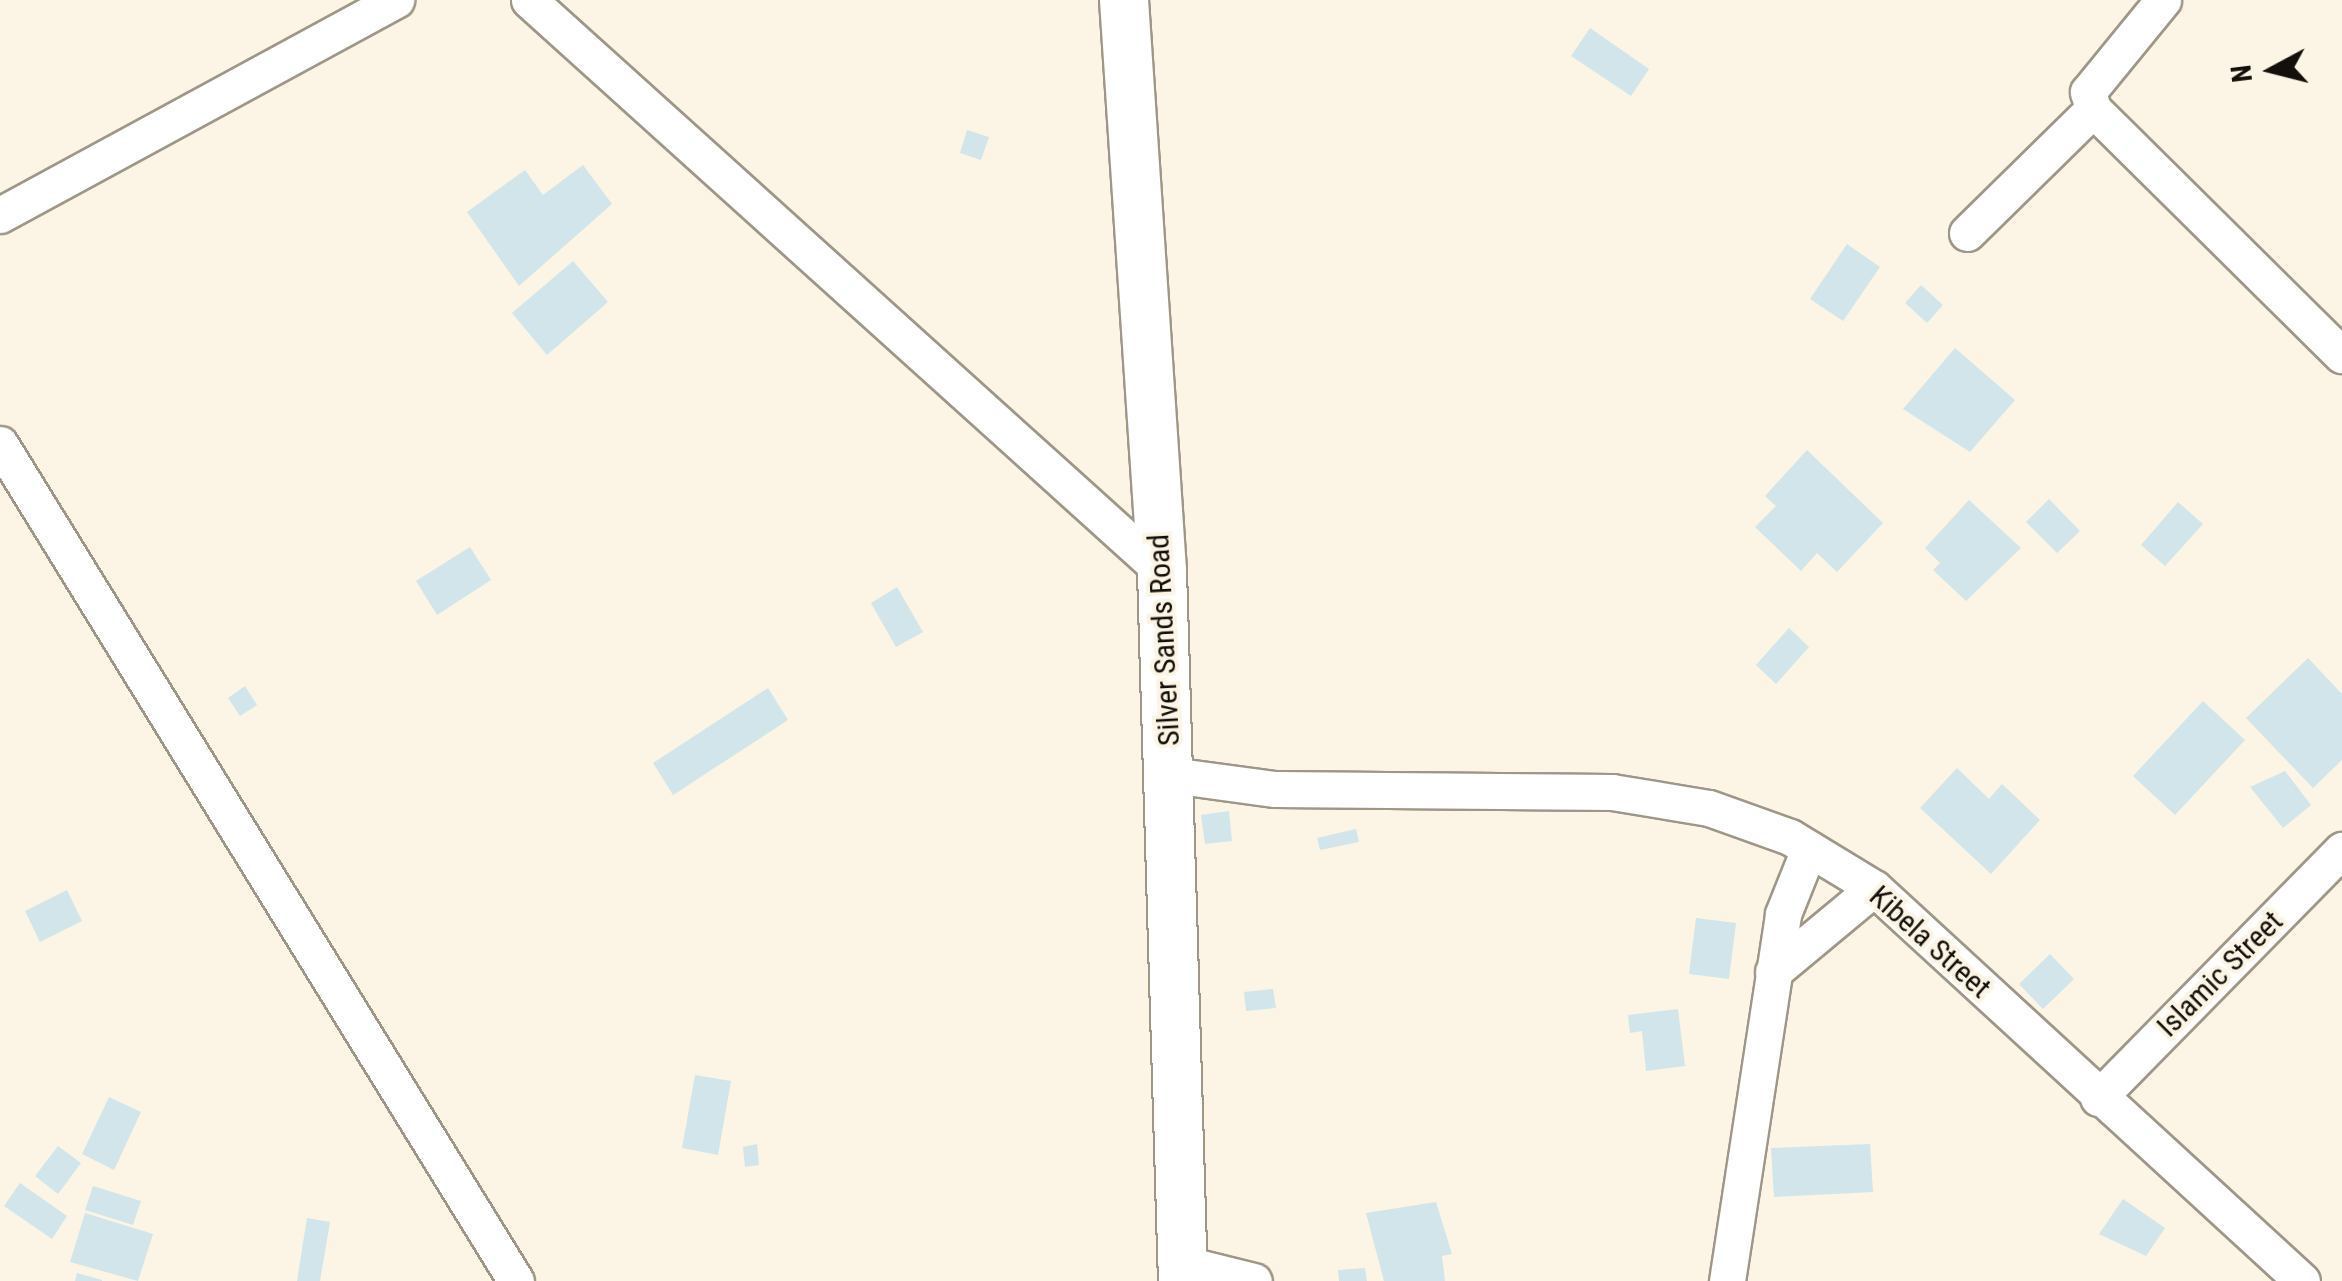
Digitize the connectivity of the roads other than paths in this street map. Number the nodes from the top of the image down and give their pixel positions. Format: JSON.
{"nodes":[{"id":1,"x":528,"y":0,"type":"edge"},
{"id":2,"x":1124,"y":0,"type":"edge"},
{"id":3,"x":2163,"y":0,"type":"edge"},
{"id":4,"x":382,"y":4,"type":"edge"},
{"id":5,"x":2094,"y":108,"type":"junction"},
{"id":6,"x":0,"y":215,"type":"edge"},
{"id":7,"x":1967,"y":234,"type":"dead end"},
{"id":8,"x":2342,"y":356,"type":"edge"},
{"id":9,"x":0,"y":444,"type":"edge"},
{"id":10,"x":1162,"y":571,"type":"junction"},
{"id":11,"x":1171,"y":775,"type":"junction"},
{"id":12,"x":1809,"y":849,"type":"junction"},
{"id":13,"x":2342,"y":850,"type":"edge"},
{"id":14,"x":1874,"y":888,"type":"junction"},
{"id":15,"x":1773,"y":972,"type":"junction"},
{"id":16,"x":2098,"y":1098,"type":"junction"},
{"id":17,"x":1182,"y":1272,"type":"edge"},
{"id":18,"x":516,"y":1281,"type":"edge"},
{"id":19,"x":1254,"y":1281,"type":"edge"},
{"id":20,"x":1727,"y":1281,"type":"edge"},
{"id":21,"x":2302,"y":1281,"type":"edge"}],
"edges":[{"from":1,"to":10,"type":"street"},
{"from":2,"to":10,"type":"street","name":"Silver Sands Road"},
{"from":3,"to":5,"type":"street"},
{"from":4,"to":6,"type":"street"},
{"from":5,"to":7,"type":"street"},
{"from":5,"to":8,"type":"street"},
{"from":9,"to":18,"type":"street"},
{"from":10,"to":11,"type":"street","name":"Silver Sands Road"},
{"from":11,"to":12,"type":"street","name":"Kibela Street"},
{"from":11,"to":17,"type":"street","name":"Silver Sands Road"},
{"from":12,"to":14,"type":"street","name":"Kibela Street"},
{"from":12,"to":15,"type":"street"},
{"from":13,"to":16,"type":"street","name":"Islamic Street"},
{"from":14,"to":15,"type":"street"},
{"from":14,"to":16,"type":"street","name":"Kibela Street"},
{"from":15,"to":20,"type":"street"},
{"from":16,"to":21,"type":"street","name":"Kibela Street"},
{"from":17,"to":19,"type":"street"}]}
